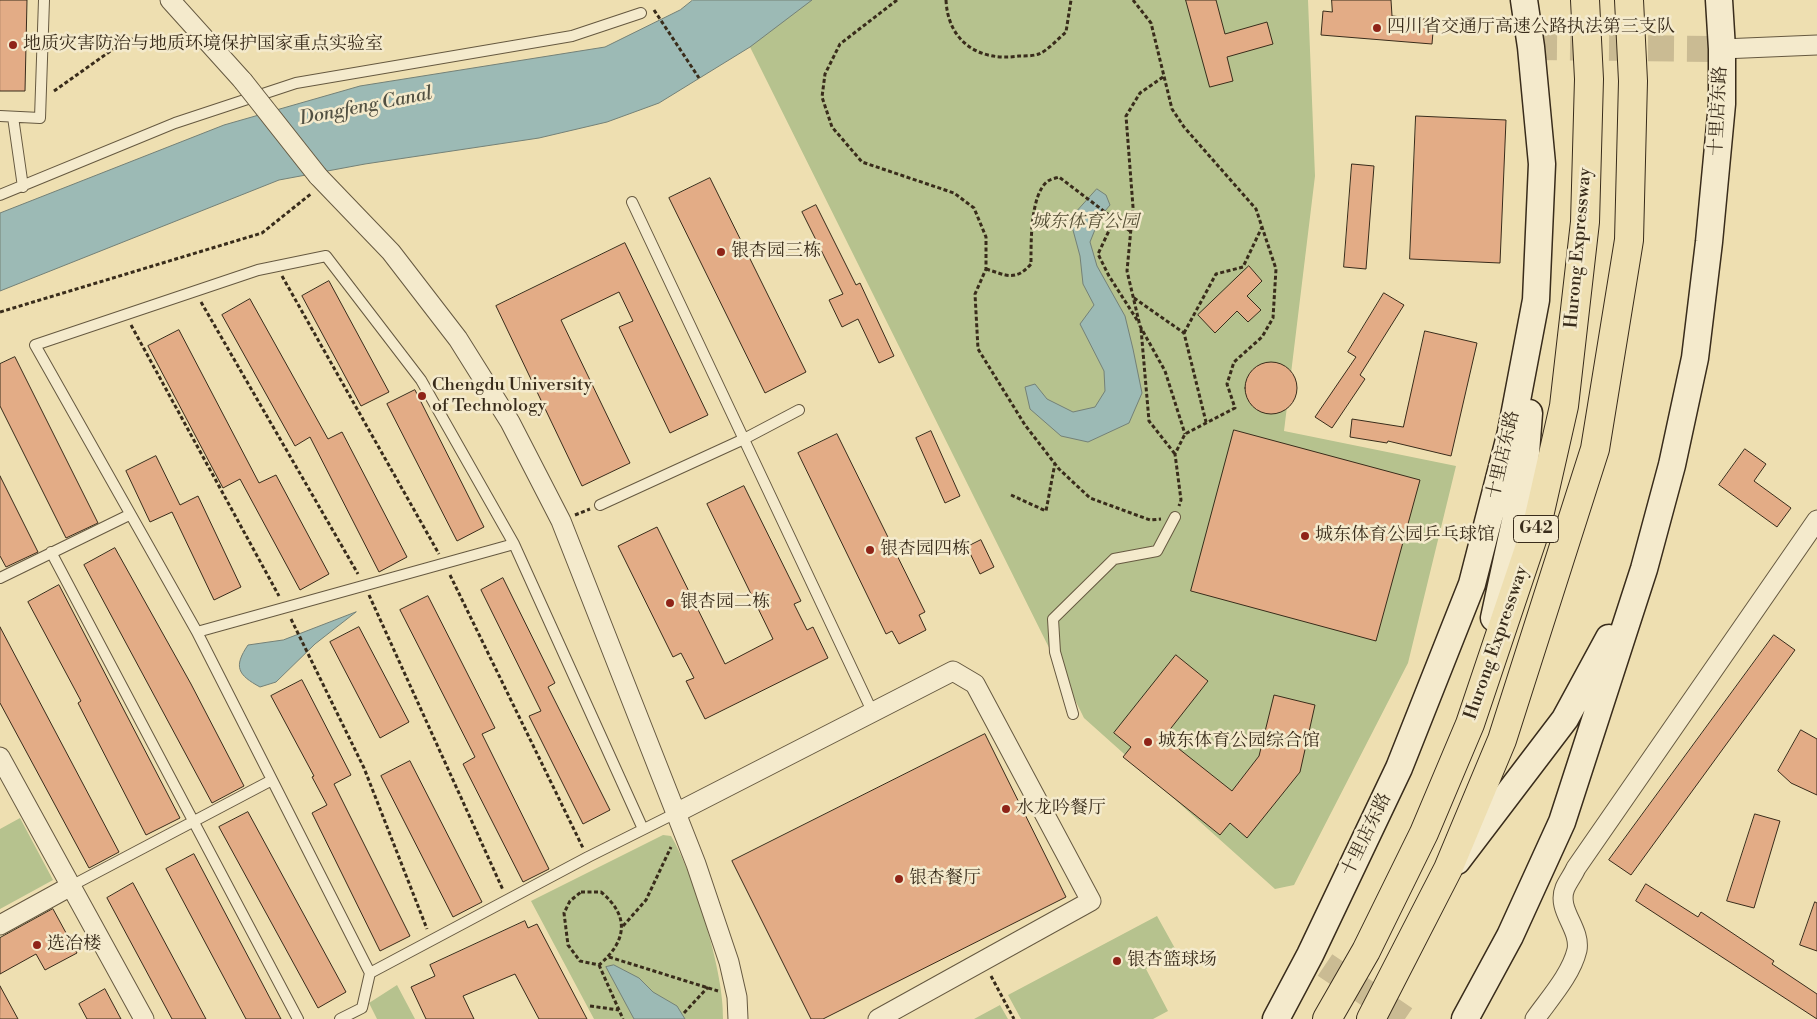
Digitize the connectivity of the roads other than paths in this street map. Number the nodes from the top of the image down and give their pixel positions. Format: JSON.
{"nodes":[{"id":1,"x":44,"y":0,"type":"edge"},
{"id":2,"x":170,"y":0,"type":"edge"},
{"id":3,"x":1524,"y":0,"type":"edge"},
{"id":4,"x":1585,"y":0,"type":"edge"},
{"id":5,"x":1629,"y":0,"type":"edge"},
{"id":6,"x":1719,"y":0,"type":"edge"},
{"id":7,"x":641,"y":13,"type":"dead end"},
{"id":8,"x":1817,"y":44,"type":"edge"},
{"id":9,"x":1722,"y":49,"type":"junction"},
{"id":10,"x":0,"y":116,"type":"edge"},
{"id":11,"x":13,"y":116,"type":"junction"},
{"id":12,"x":23,"y":186,"type":"junction"},
{"id":13,"x":0,"y":195,"type":"edge"},
{"id":14,"x":632,"y":202,"type":"dead end"},
{"id":15,"x":1536,"y":300,"type":"junction"},
{"id":16,"x":799,"y":410,"type":"dead end"},
{"id":17,"x":744,"y":439,"type":"junction"},
{"id":18,"x":600,"y":505,"type":"road end"},
{"id":19,"x":129,"y":515,"type":"junction"},
{"id":20,"x":1175,"y":517,"type":"road end"},
{"id":21,"x":1817,"y":520,"type":"edge"},
{"id":22,"x":514,"y":544,"type":"junction"},
{"id":23,"x":51,"y":552,"type":"junction"},
{"id":24,"x":1646,"y":560,"type":"junction"},
{"id":25,"x":0,"y":578,"type":"edge"},
{"id":26,"x":196,"y":632,"type":"junction"},
{"id":27,"x":872,"y":711,"type":"junction"},
{"id":28,"x":1073,"y":714,"type":"dead end"},
{"id":29,"x":1460,"y":748,"type":"junction"},
{"id":30,"x":0,"y":757,"type":"edge"},
{"id":31,"x":272,"y":780,"type":"junction"},
{"id":32,"x":194,"y":821,"type":"junction"},
{"id":33,"x":679,"y":821,"type":"junction"},
{"id":34,"x":643,"y":829,"type":"junction"},
{"id":35,"x":1444,"y":877,"type":"junction"},
{"id":36,"x":71,"y":886,"type":"junction"},
{"id":37,"x":0,"y":926,"type":"edge"},
{"id":38,"x":370,"y":973,"type":"junction"},
{"id":39,"x":144,"y":1019,"type":"edge"},
{"id":40,"x":298,"y":1019,"type":"edge"},
{"id":41,"x":340,"y":1019,"type":"edge"},
{"id":42,"x":738,"y":1019,"type":"edge"},
{"id":43,"x":878,"y":1019,"type":"edge"},
{"id":44,"x":1276,"y":1019,"type":"edge"},
{"id":45,"x":1327,"y":1019,"type":"edge"},
{"id":46,"x":1371,"y":1019,"type":"edge"},
{"id":47,"x":1464,"y":1019,"type":"edge"},
{"id":48,"x":1535,"y":1019,"type":"edge"}],
"edges":[{"from":1,"to":11,"type":"lane"},
{"from":2,"to":33,"type":"street","bridge":true},
{"from":3,"to":15,"type":"street","name":"十里店东路"},
{"from":4,"to":29,"type":"highway","name":"Hurong Expressway","number":"G42"},
{"from":5,"to":35,"type":"highway","name":"Hurong Expressway","number":"G42"},
{"from":6,"to":9,"type":"street","name":"十里店东路"},
{"from":7,"to":12,"type":"lane"},
{"from":8,"to":9,"type":"street"},
{"from":9,"to":24,"type":"street","name":"十里店东路"},
{"from":10,"to":11,"type":"lane"},
{"from":11,"to":12,"type":"lane"},
{"from":12,"to":13,"type":"lane"},
{"from":14,"to":17,"type":"lane"},
{"from":15,"to":29,"type":"street"},
{"from":15,"to":44,"type":"street","name":"十里店东路"},
{"from":16,"to":17,"type":"lane"},
{"from":17,"to":18,"type":"lane"},
{"from":17,"to":27,"type":"lane"},
{"from":19,"to":22,"type":"lane"},
{"from":19,"to":23,"type":"lane"},
{"from":19,"to":26,"type":"lane"},
{"from":20,"to":28,"type":"lane"},
{"from":21,"to":48,"type":"street"},
{"from":22,"to":26,"type":"lane"},
{"from":22,"to":34,"type":"lane"},
{"from":23,"to":25,"type":"lane"},
{"from":23,"to":32,"type":"lane"},
{"from":24,"to":35,"type":"street"},
{"from":24,"to":47,"type":"street","name":"十里店东路"},
{"from":26,"to":31,"type":"lane"},
{"from":27,"to":33,"type":"street"},
{"from":27,"to":43,"type":"street"},
{"from":29,"to":45,"type":"highway","name":"Hurong Expressway","number":"G42"},
{"from":30,"to":36,"type":"street"},
{"from":31,"to":32,"type":"lane"},
{"from":31,"to":38,"type":"lane"},
{"from":32,"to":36,"type":"lane"},
{"from":32,"to":40,"type":"lane"},
{"from":33,"to":34,"type":"lane"},
{"from":33,"to":42,"type":"street"},
{"from":34,"to":38,"type":"lane"},
{"from":35,"to":46,"type":"highway","name":"Hurong Expressway","number":"G42"},
{"from":36,"to":37,"type":"street"},
{"from":36,"to":39,"type":"street"},
{"from":38,"to":41,"type":"lane"}]}
